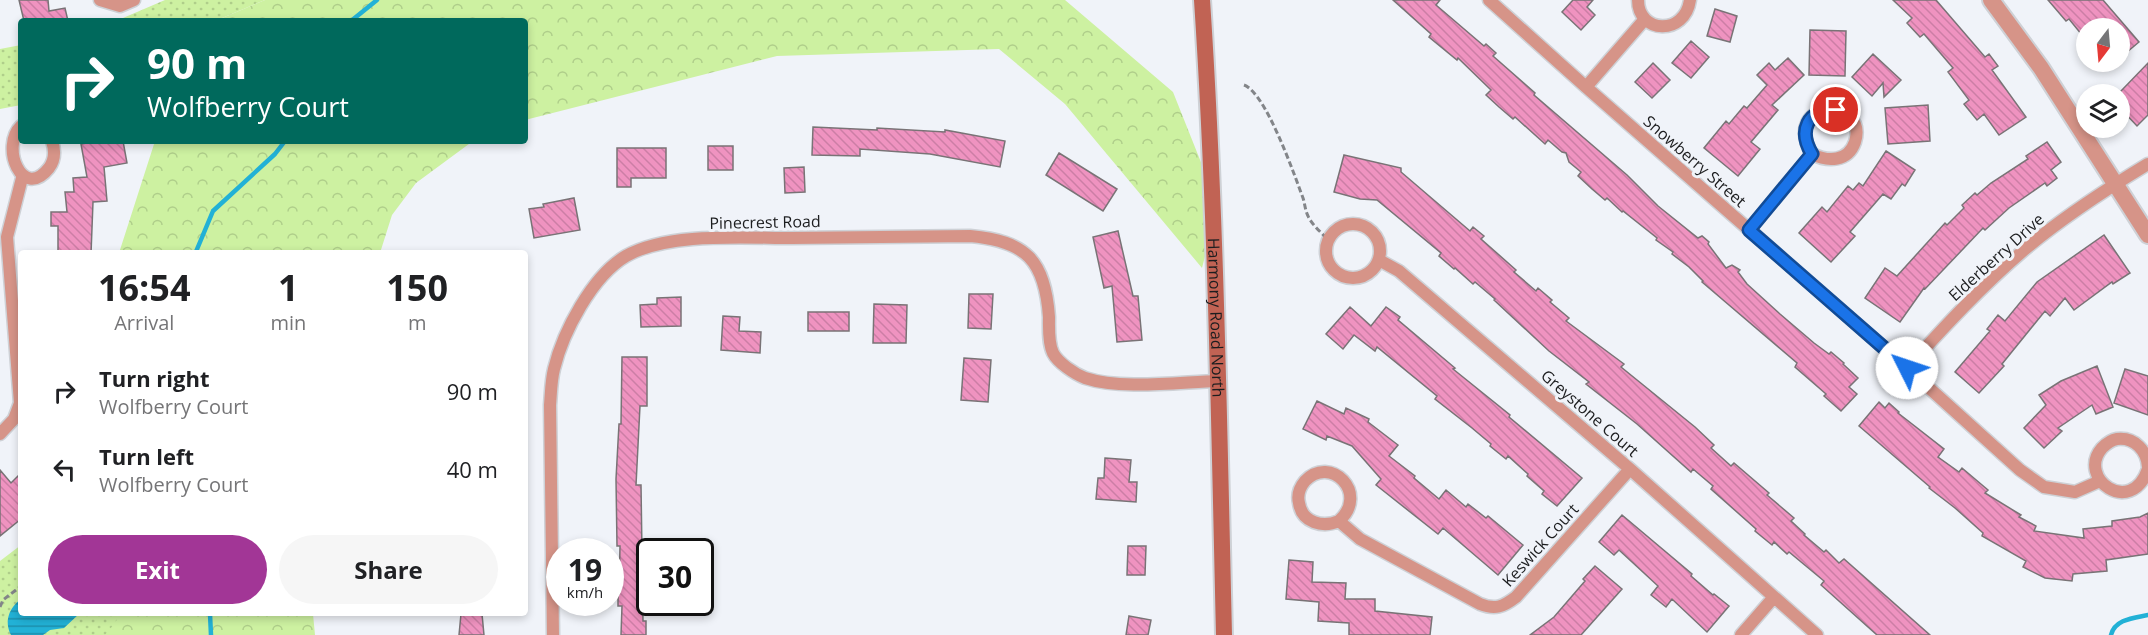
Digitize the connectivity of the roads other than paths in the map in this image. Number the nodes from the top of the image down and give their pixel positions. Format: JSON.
{"nodes":[{"id":1,"x":100,"y":0,"type":"edge"},
{"id":2,"x":134,"y":0,"type":"edge"},
{"id":3,"x":1202,"y":0,"type":"edge"},
{"id":4,"x":1490,"y":0,"type":"edge"},
{"id":5,"x":1638,"y":0,"type":"edge"},
{"id":6,"x":1690,"y":0,"type":"edge"},
{"id":7,"x":1991,"y":0,"type":"edge"},
{"id":8,"x":1645,"y":19,"type":"junction"},
{"id":9,"x":1586,"y":87,"type":"junction"},
{"id":10,"x":18,"y":128,"type":"edge"},
{"id":11,"x":52,"y":144,"type":"edge"},
{"id":12,"x":1812,"y":154,"type":"junction"},
{"id":13,"x":2148,"y":164,"type":"edge"},
{"id":14,"x":22,"y":178,"type":"junction"},
{"id":15,"x":2115,"y":184,"type":"junction"},
{"id":16,"x":1749,"y":230,"type":"junction"},
{"id":17,"x":2148,"y":235,"type":"edge"},
{"id":18,"x":1379,"y":260,"type":"junction"},
{"id":19,"x":1907,"y":368,"type":"junction"},
{"id":20,"x":18,"y":378,"type":"edge"},
{"id":21,"x":1218,"y":381,"type":"junction"},
{"id":22,"x":18,"y":409,"type":"edge"},
{"id":23,"x":0,"y":434,"type":"edge"},
{"id":24,"x":2148,"y":468,"type":"edge"},
{"id":25,"x":1630,"y":469,"type":"junction"},
{"id":26,"x":2100,"y":481,"type":"junction"},
{"id":27,"x":1339,"y":521,"type":"junction"},
{"id":28,"x":1773,"y":597,"type":"junction"},
{"id":29,"x":553,"y":635,"type":"edge"},
{"id":30,"x":1224,"y":635,"type":"edge"},
{"id":31,"x":1741,"y":635,"type":"edge"},
{"id":32,"x":1817,"y":635,"type":"edge"}],
"edges":[{"from":1,"to":2,"type":"street"},
{"from":3,"to":21,"type":"main road","name":"Harmony Road North"},
{"from":4,"to":9,"type":"street","name":"Snowberry Street"},
{"from":5,"to":8,"type":"street"},
{"from":6,"to":8,"type":"street"},
{"from":7,"to":15,"type":"street"},
{"from":8,"to":9,"type":"street"},
{"from":9,"to":16,"type":"street","name":"Snowberry Street"},
{"from":10,"to":14,"type":"street"},
{"from":11,"to":14,"type":"street"},
{"from":12,"to":12,"type":"street"},
{"from":12,"to":16,"type":"street"},
{"from":13,"to":15,"type":"street","name":"Elderberry Drive"},
{"from":14,"to":20,"type":"street"},
{"from":15,"to":17,"type":"street"},
{"from":15,"to":19,"type":"street","name":"Elderberry Drive"},
{"from":16,"to":19,"type":"street","name":"Snowberry Street"},
{"from":18,"to":18,"type":"street"},
{"from":18,"to":25,"type":"street","name":"Greystone Court"},
{"from":19,"to":26,"type":"street","name":"Snowberry Street"},
{"from":21,"to":29,"type":"street","name":"Pinecrest Road"},
{"from":21,"to":30,"type":"main road","name":"Harmony Road North"},
{"from":22,"to":23,"type":"street"},
{"from":24,"to":26,"type":"street"},
{"from":24,"to":26,"type":"street"},
{"from":25,"to":27,"type":"street","name":"Keswick Court"},
{"from":25,"to":28,"type":"street","name":"Greystone Court"},
{"from":27,"to":27,"type":"street"},
{"from":28,"to":31,"type":"street"},
{"from":28,"to":32,"type":"street","name":"Greystone Court"}]}
